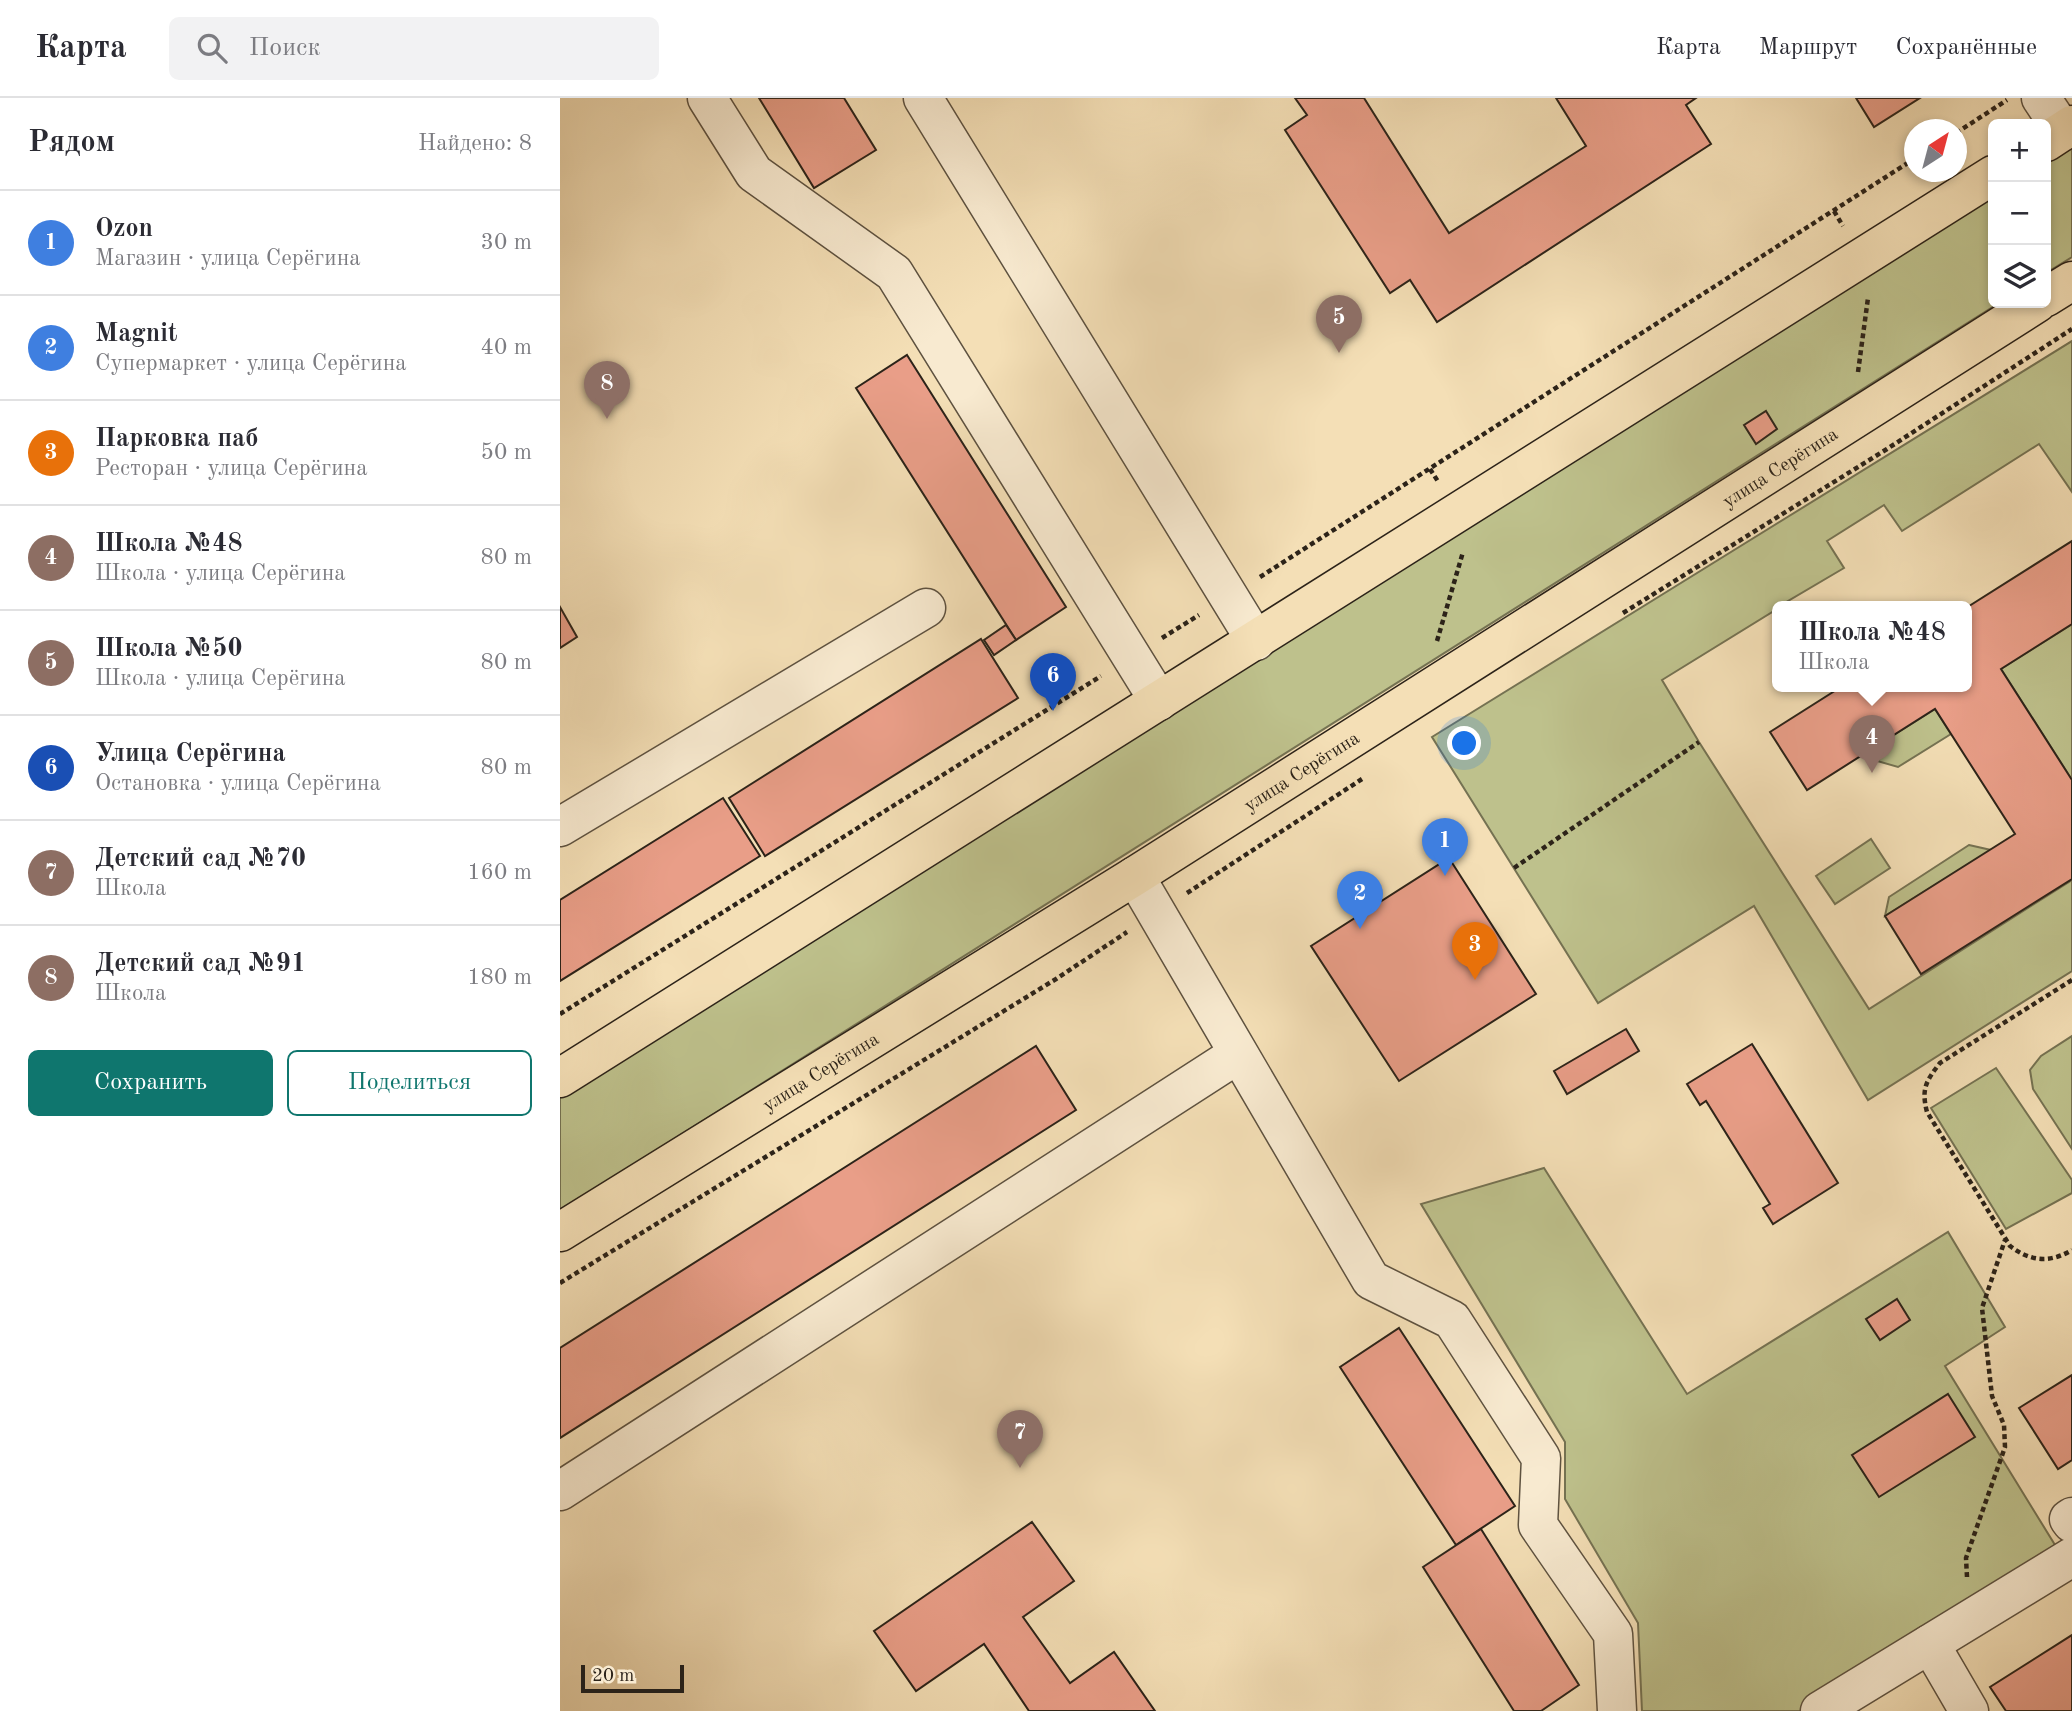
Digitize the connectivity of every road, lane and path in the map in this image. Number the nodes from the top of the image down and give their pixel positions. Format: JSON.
{"nodes":[{"id":1,"x":707,"y":98,"type":"edge"},
{"id":2,"x":923,"y":98,"type":"edge"},
{"id":3,"x":2011,"y":98,"type":"edge"},
{"id":4,"x":2041,"y":98,"type":"edge"},
{"id":5,"x":1967,"y":126,"type":"edge"},
{"id":6,"x":2060,"y":132,"type":"edge"},
{"id":7,"x":1988,"y":178,"type":"edge"},
{"id":8,"x":2072,"y":281,"type":"edge"},
{"id":9,"x":1870,"y":289,"type":"dead end"},
{"id":10,"x":2051,"y":294,"type":"edge"},
{"id":11,"x":2029,"y":308,"type":"edge"},
{"id":12,"x":2072,"y":329,"type":"edge"},
{"id":13,"x":1857,"y":379,"type":"dead end"},
{"id":14,"x":1465,"y":543,"type":"dead end"},
{"id":15,"x":926,"y":608,"type":"dead end"},
{"id":16,"x":1616,"y":618,"type":"dead end"},
{"id":17,"x":1256,"y":641,"type":"junction"},
{"id":18,"x":1436,"y":647,"type":"dead end"},
{"id":19,"x":1159,"y":701,"type":"junction"},
{"id":20,"x":1699,"y":742,"type":"dead end"},
{"id":21,"x":1370,"y":774,"type":"dead end"},
{"id":22,"x":560,"y":827,"type":"edge"},
{"id":23,"x":1514,"y":868,"type":"dead end"},
{"id":24,"x":1135,"y":876,"type":"junction"},
{"id":25,"x":1184,"y":896,"type":"dead end"},
{"id":26,"x":1137,"y":926,"type":"dead end"},
{"id":27,"x":2072,"y":980,"type":"edge"},
{"id":28,"x":1238,"y":1054,"type":"junction"},
{"id":29,"x":560,"y":1078,"type":"edge"},
{"id":30,"x":560,"y":1232,"type":"edge"},
{"id":31,"x":2006,"y":1239,"type":"junction"},
{"id":32,"x":2072,"y":1250,"type":"edge"},
{"id":33,"x":560,"y":1283,"type":"edge"},
{"id":34,"x":560,"y":1491,"type":"edge"},
{"id":35,"x":2072,"y":1517,"type":"edge"},
{"id":36,"x":2072,"y":1523,"type":"edge"},
{"id":37,"x":2072,"y":1556,"type":"edge"},
{"id":38,"x":1975,"y":1616,"type":"junction"},
{"id":39,"x":1930,"y":1644,"type":"junction"},
{"id":40,"x":1617,"y":1711,"type":"edge"},
{"id":41,"x":1820,"y":1711,"type":"edge"},
{"id":42,"x":1969,"y":1711,"type":"edge"}],
"edges":[{"from":1,"to":19,"type":"lane"},
{"from":2,"to":17,"type":"lane"},
{"from":3,"to":5,"type":"path"},
{"from":4,"to":6,"type":"lane"},
{"from":7,"to":17,"type":"main road"},
{"from":8,"to":10,"type":"main road"},
{"from":9,"to":13,"type":"path"},
{"from":11,"to":24,"type":"main road","name":"улица Серёгина"},
{"from":12,"to":16,"type":"path"},
{"from":14,"to":18,"type":"path"},
{"from":15,"to":22,"type":"lane"},
{"from":17,"to":19,"type":"main road"},
{"from":19,"to":29,"type":"main road"},
{"from":20,"to":23,"type":"path"},
{"from":21,"to":25,"type":"path"},
{"from":24,"to":28,"type":"lane"},
{"from":24,"to":30,"type":"main road","name":"улица Серёгина"},
{"from":26,"to":33,"type":"path"},
{"from":27,"to":31,"type":"path"},
{"from":28,"to":34,"type":"lane"},
{"from":28,"to":40,"type":"lane"},
{"from":31,"to":32,"type":"path"},
{"from":31,"to":38,"type":"path"},
{"from":35,"to":36,"type":"lane"},
{"from":37,"to":38,"type":"lane"},
{"from":38,"to":39,"type":"lane"},
{"from":39,"to":41,"type":"lane"},
{"from":39,"to":42,"type":"lane"}]}
